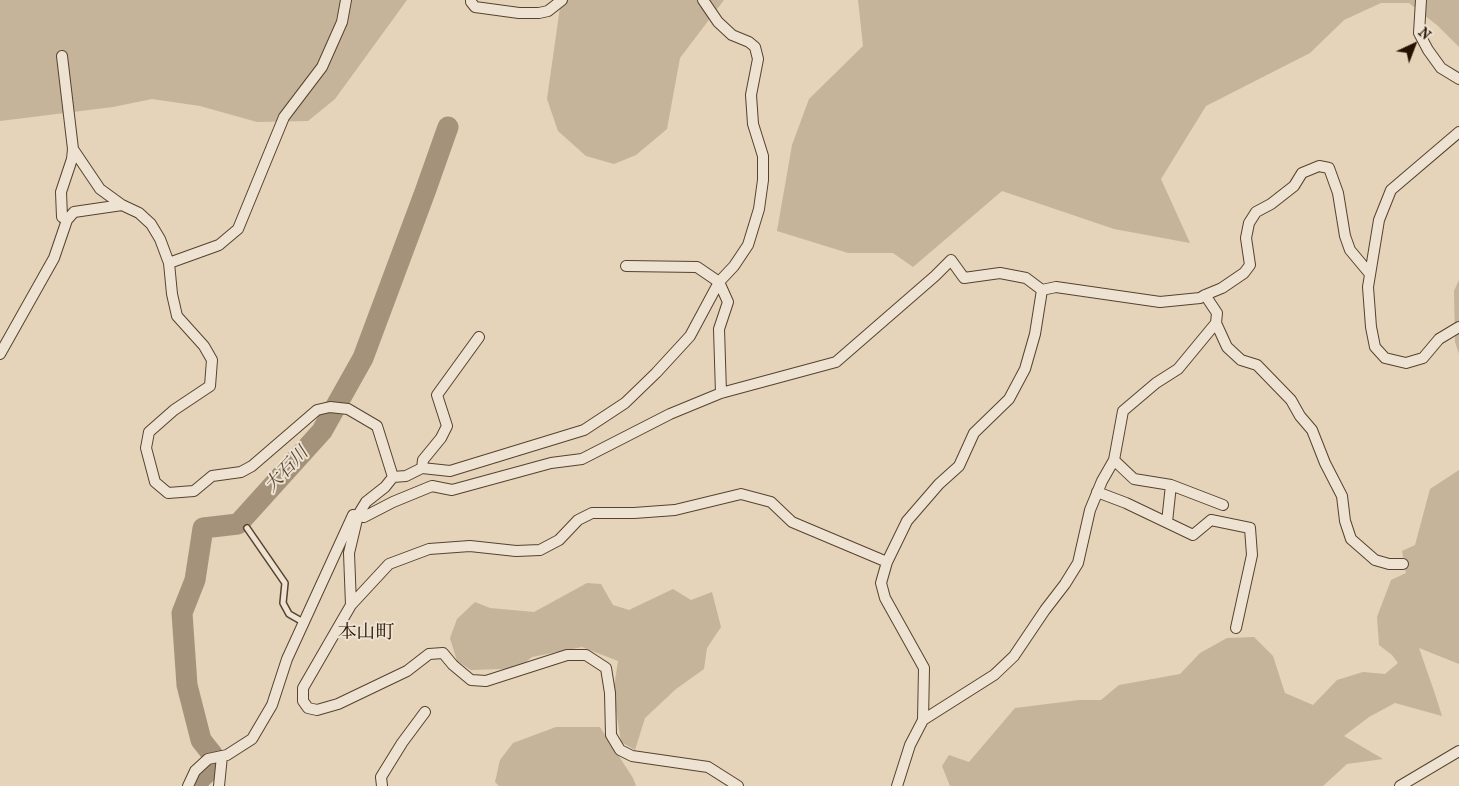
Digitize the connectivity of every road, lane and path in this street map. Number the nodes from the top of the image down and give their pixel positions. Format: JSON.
{"nodes":[{"id":1,"x":346,"y":0,"type":"edge"},
{"id":2,"x":472,"y":0,"type":"edge"},
{"id":3,"x":562,"y":0,"type":"edge"},
{"id":4,"x":704,"y":0,"type":"edge"},
{"id":5,"x":1421,"y":0,"type":"edge"},
{"id":6,"x":62,"y":56,"type":"dead end"},
{"id":7,"x":1459,"y":79,"type":"edge"},
{"id":8,"x":1459,"y":132,"type":"edge"},
{"id":9,"x":73,"y":149,"type":"junction"},
{"id":10,"x":122,"y":205,"type":"junction"},
{"id":11,"x":67,"y":220,"type":"junction"},
{"id":12,"x":169,"y":263,"type":"junction"},
{"id":13,"x":626,"y":266,"type":"dead end"},
{"id":14,"x":1370,"y":274,"type":"junction"},
{"id":15,"x":719,"y":282,"type":"junction"},
{"id":16,"x":1042,"y":290,"type":"junction"},
{"id":17,"x":1205,"y":296,"type":"junction"},
{"id":18,"x":1216,"y":323,"type":"junction"},
{"id":19,"x":1459,"y":327,"type":"edge"},
{"id":20,"x":479,"y":337,"type":"dead end"},
{"id":21,"x":0,"y":354,"type":"edge"},
{"id":22,"x":721,"y":393,"type":"junction"},
{"id":23,"x":1114,"y":460,"type":"junction"},
{"id":24,"x":422,"y":468,"type":"junction"},
{"id":25,"x":393,"y":477,"type":"junction"},
{"id":26,"x":1171,"y":485,"type":"junction"},
{"id":27,"x":1097,"y":492,"type":"junction"},
{"id":28,"x":1222,"y":505,"type":"dead end"},
{"id":29,"x":358,"y":515,"type":"junction"},
{"id":30,"x":1167,"y":522,"type":"junction"},
{"id":31,"x":248,"y":528,"type":"dead end"},
{"id":32,"x":887,"y":562,"type":"junction"},
{"id":33,"x":1403,"y":564,"type":"dead end"},
{"id":34,"x":351,"y":605,"type":"junction"},
{"id":35,"x":304,"y":622,"type":"junction"},
{"id":36,"x":1236,"y":628,"type":"dead end"},
{"id":37,"x":425,"y":712,"type":"dead end"},
{"id":38,"x":922,"y":720,"type":"junction"},
{"id":39,"x":1459,"y":751,"type":"edge"},
{"id":40,"x":222,"y":756,"type":"junction"},
{"id":41,"x":188,"y":786,"type":"edge"},
{"id":42,"x":219,"y":786,"type":"edge"},
{"id":43,"x":382,"y":786,"type":"edge"},
{"id":44,"x":738,"y":786,"type":"edge"},
{"id":45,"x":897,"y":786,"type":"edge"},
{"id":46,"x":1400,"y":786,"type":"edge"}],
"edges":[{"from":1,"to":12,"type":"street"},
{"from":2,"to":3,"type":"street"},
{"from":4,"to":15,"type":"street"},
{"from":5,"to":7,"type":"street"},
{"from":6,"to":9,"type":"street"},
{"from":8,"to":14,"type":"street"},
{"from":9,"to":10,"type":"street"},
{"from":9,"to":11,"type":"street"},
{"from":10,"to":11,"type":"street"},
{"from":10,"to":12,"type":"street"},
{"from":11,"to":21,"type":"street"},
{"from":12,"to":25,"type":"street"},
{"from":13,"to":15,"type":"street"},
{"from":14,"to":17,"type":"street"},
{"from":14,"to":19,"type":"street"},
{"from":15,"to":22,"type":"street"},
{"from":15,"to":24,"type":"street"},
{"from":16,"to":17,"type":"street"},
{"from":16,"to":22,"type":"street"},
{"from":16,"to":32,"type":"street"},
{"from":17,"to":18,"type":"street"},
{"from":18,"to":23,"type":"street"},
{"from":18,"to":33,"type":"street"},
{"from":20,"to":24,"type":"street"},
{"from":22,"to":29,"type":"street"},
{"from":23,"to":26,"type":"street"},
{"from":23,"to":27,"type":"street"},
{"from":24,"to":25,"type":"street"},
{"from":25,"to":29,"type":"street"},
{"from":26,"to":28,"type":"street"},
{"from":26,"to":30,"type":"street"},
{"from":27,"to":30,"type":"street"},
{"from":27,"to":38,"type":"street"},
{"from":29,"to":34,"type":"street"},
{"from":29,"to":35,"type":"street"},
{"from":30,"to":36,"type":"street"},
{"from":31,"to":35,"type":"lane"},
{"from":32,"to":34,"type":"street"},
{"from":32,"to":38,"type":"street"},
{"from":34,"to":44,"type":"street"},
{"from":35,"to":40,"type":"street"},
{"from":37,"to":43,"type":"street"},
{"from":38,"to":45,"type":"street"},
{"from":39,"to":46,"type":"street"},
{"from":40,"to":41,"type":"street"},
{"from":40,"to":42,"type":"street"}]}
